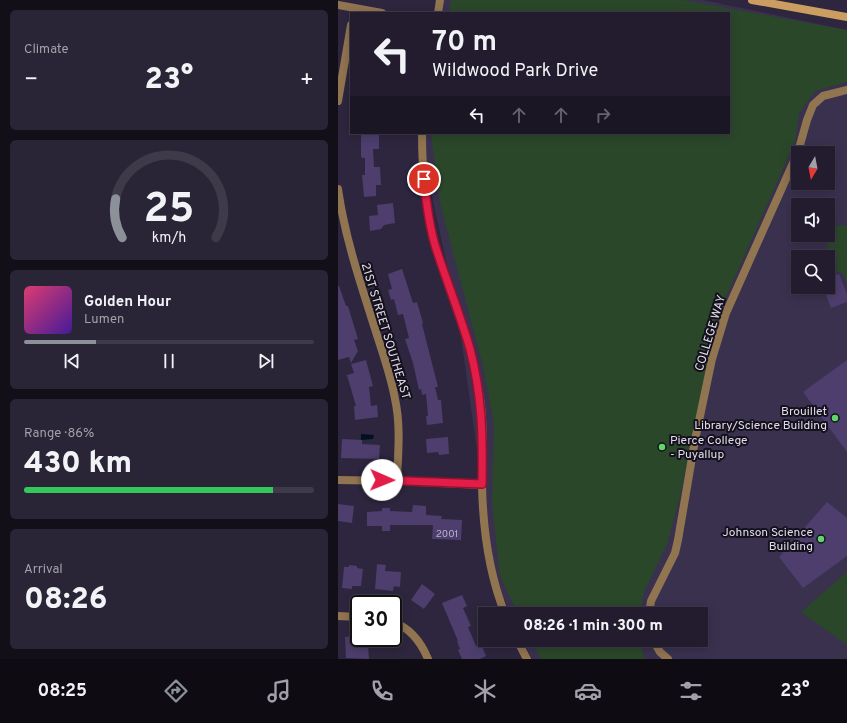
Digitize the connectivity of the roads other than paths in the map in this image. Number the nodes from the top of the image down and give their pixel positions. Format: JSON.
{"nodes":[{"id":1,"x":440,"y":0,"type":"edge"},
{"id":2,"x":752,"y":0,"type":"edge"},
{"id":3,"x":338,"y":5,"type":"edge"},
{"id":4,"x":354,"y":10,"type":"edge"},
{"id":5,"x":373,"y":12,"type":"edge"},
{"id":6,"x":438,"y":12,"type":"edge"},
{"id":7,"x":847,"y":17,"type":"edge"},
{"id":8,"x":350,"y":31,"type":"edge"},
{"id":9,"x":847,"y":90,"type":"edge"},
{"id":10,"x":338,"y":101,"type":"edge"},
{"id":11,"x":422,"y":134,"type":"edge"},
{"id":12,"x":338,"y":189,"type":"edge"},
{"id":13,"x":338,"y":480,"type":"edge"},
{"id":14,"x":397,"y":481,"type":"junction"},
{"id":15,"x":482,"y":484,"type":"junction"},
{"id":16,"x":503,"y":607,"type":"edge"},
{"id":17,"x":650,"y":607,"type":"edge"},
{"id":18,"x":338,"y":616,"type":"edge"},
{"id":19,"x":350,"y":617,"type":"edge"},
{"id":20,"x":402,"y":626,"type":"edge"},
{"id":21,"x":521,"y":647,"type":"edge"},
{"id":22,"x":657,"y":647,"type":"edge"},
{"id":23,"x":428,"y":659,"type":"edge"},
{"id":24,"x":527,"y":659,"type":"edge"},
{"id":25,"x":668,"y":659,"type":"edge"}],
"edges":[{"from":1,"to":6,"type":"street"},
{"from":2,"to":7,"type":"main road"},
{"from":3,"to":4,"type":"street"},
{"from":4,"to":5,"type":"street"},
{"from":8,"to":10,"type":"street"},
{"from":9,"to":17,"type":"street","name":"COLLEGE WAY"},
{"from":11,"to":15,"type":"street"},
{"from":12,"to":14,"type":"street","name":"21ST STREET SOUTHEAST"},
{"from":13,"to":14,"type":"street"},
{"from":14,"to":15,"type":"street"},
{"from":15,"to":16,"type":"street"},
{"from":18,"to":19,"type":"street"},
{"from":20,"to":23,"type":"street"},
{"from":21,"to":24,"type":"street"},
{"from":22,"to":25,"type":"street"}]}
